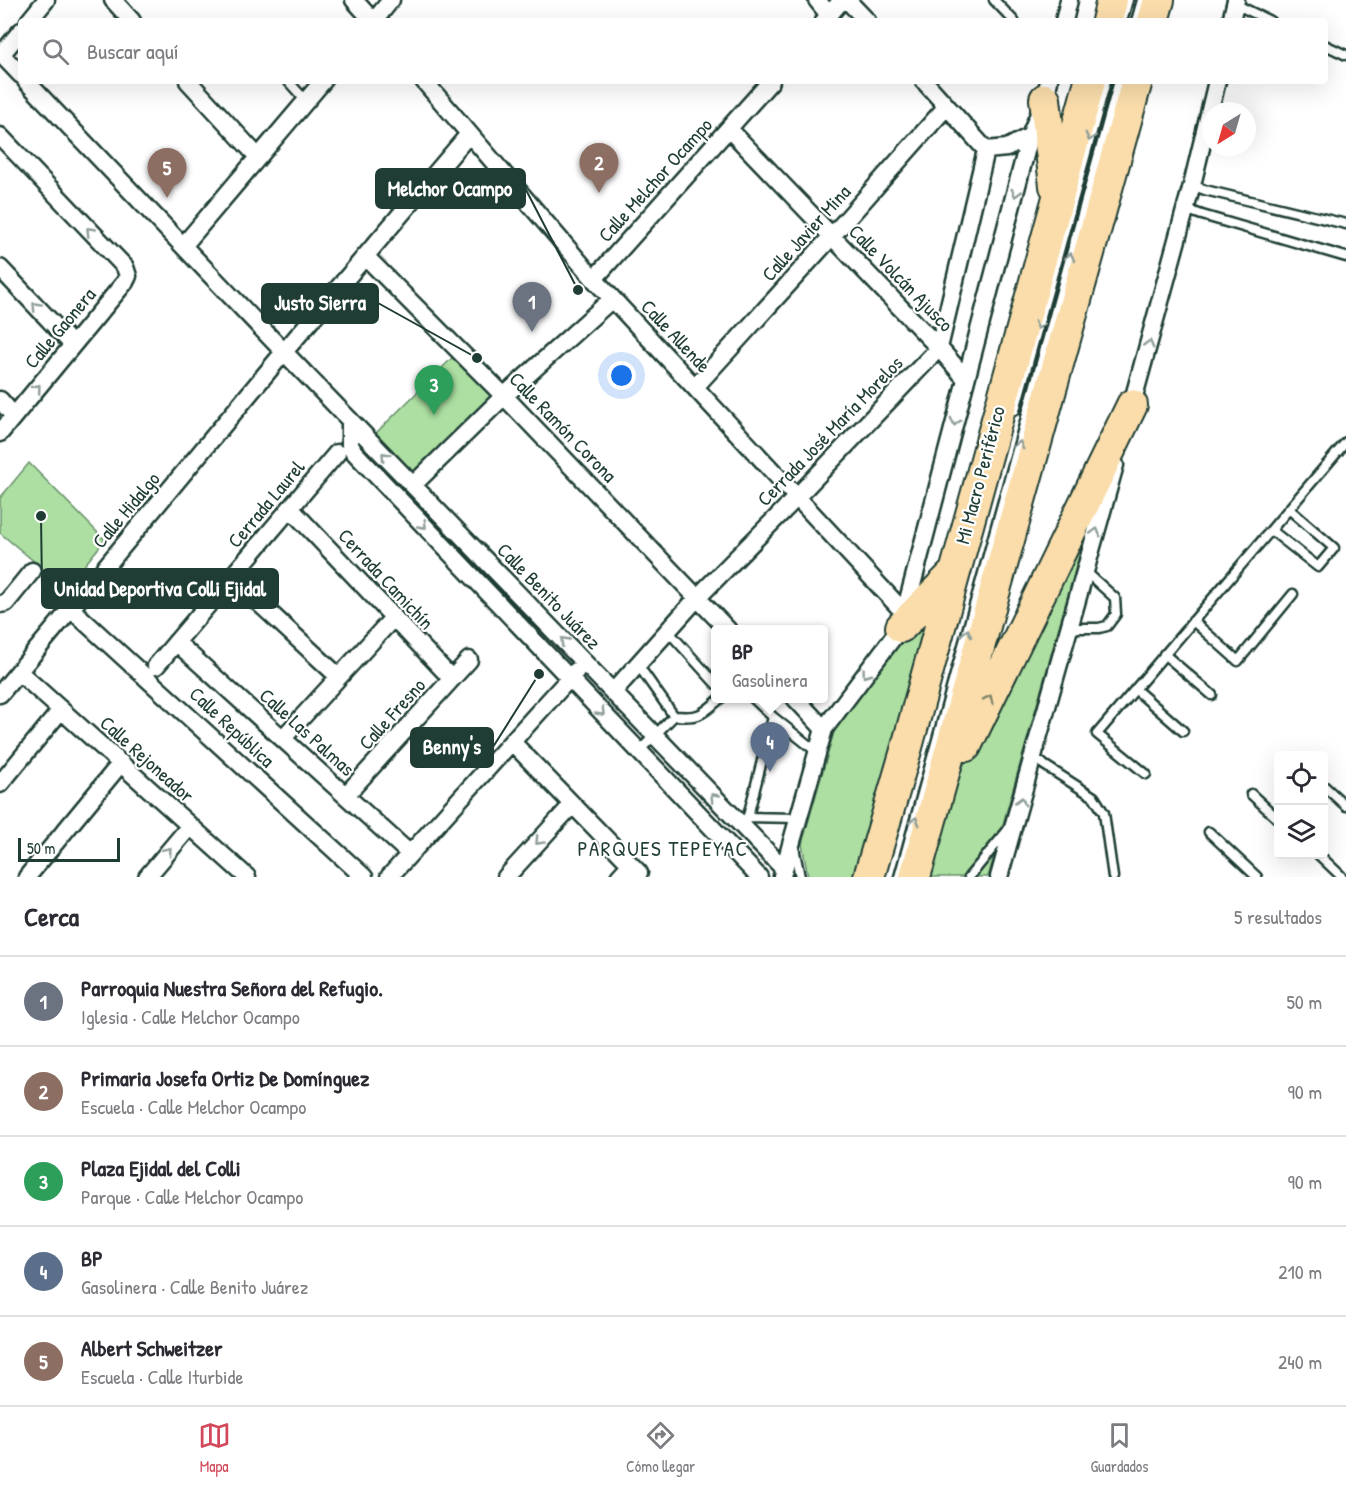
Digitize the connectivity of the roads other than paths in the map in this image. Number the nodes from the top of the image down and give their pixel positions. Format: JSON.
{"nodes":[{"id":1,"x":46,"y":0,"type":"edge"},
{"id":2,"x":113,"y":0,"type":"edge"},
{"id":3,"x":354,"y":0,"type":"edge"},
{"id":4,"x":391,"y":0,"type":"edge"},
{"id":5,"x":817,"y":0,"type":"edge"},
{"id":6,"x":842,"y":0,"type":"edge"},
{"id":7,"x":847,"y":0,"type":"edge"},
{"id":8,"x":994,"y":0,"type":"edge"},
{"id":9,"x":1069,"y":0,"type":"edge"},
{"id":10,"x":1112,"y":0,"type":"edge"},
{"id":11,"x":1128,"y":0,"type":"edge"},
{"id":12,"x":1142,"y":0,"type":"edge"},
{"id":13,"x":1159,"y":0,"type":"edge"},
{"id":14,"x":1234,"y":8,"type":"edge"},
{"id":15,"x":31,"y":18,"type":"edge"},
{"id":16,"x":129,"y":18,"type":"edge"},
{"id":17,"x":370,"y":18,"type":"edge"},
{"id":18,"x":376,"y":18,"type":"edge"},
{"id":19,"x":826,"y":18,"type":"edge"},
{"id":20,"x":864,"y":18,"type":"edge"},
{"id":21,"x":1011,"y":18,"type":"edge"},
{"id":22,"x":1065,"y":18,"type":"edge"},
{"id":23,"x":1108,"y":18,"type":"edge"},
{"id":24,"x":1123,"y":18,"type":"edge"},
{"id":25,"x":1137,"y":18,"type":"edge"},
{"id":26,"x":1154,"y":18,"type":"edge"},
{"id":27,"x":1262,"y":18,"type":"edge"},
{"id":28,"x":18,"y":34,"type":"edge"},
{"id":29,"x":1328,"y":46,"type":"edge"},
{"id":30,"x":1,"y":54,"type":"edge"},
{"id":31,"x":1346,"y":55,"type":"edge"},
{"id":32,"x":18,"y":72,"type":"edge"},
{"id":33,"x":29,"y":84,"type":"edge"},
{"id":34,"x":191,"y":84,"type":"edge"},
{"id":35,"x":291,"y":84,"type":"edge"},
{"id":36,"x":320,"y":84,"type":"edge"},
{"id":37,"x":427,"y":84,"type":"edge"},
{"id":38,"x":768,"y":84,"type":"edge"},
{"id":39,"x":927,"y":84,"type":"edge"},
{"id":40,"x":1089,"y":84,"type":"edge"},
{"id":41,"x":1105,"y":84,"type":"edge"},
{"id":42,"x":1118,"y":84,"type":"edge"},
{"id":43,"x":1136,"y":84,"type":"edge"},
{"id":44,"x":1216,"y":84,"type":"edge"},
{"id":45,"x":1047,"y":90,"type":"edge"},
{"id":46,"x":306,"y":101,"type":"junction"},
{"id":47,"x":947,"y":106,"type":"junction"},
{"id":48,"x":729,"y":129,"type":"junction"},
{"id":49,"x":470,"y":134,"type":"junction"},
{"id":50,"x":0,"y":136,"type":"edge"},
{"id":51,"x":1030,"y":136,"type":"junction"},
{"id":52,"x":986,"y":150,"type":"junction"},
{"id":53,"x":258,"y":157,"type":"junction"},
{"id":54,"x":1192,"y":185,"type":"junction"},
{"id":55,"x":1056,"y":202,"type":"junction"},
{"id":56,"x":1185,"y":209,"type":"junction"},
{"id":57,"x":1346,"y":224,"type":"edge"},
{"id":58,"x":831,"y":236,"type":"junction"},
{"id":59,"x":183,"y":246,"type":"junction"},
{"id":60,"x":365,"y":256,"type":"junction"},
{"id":61,"x":1346,"y":257,"type":"edge"},
{"id":62,"x":0,"y":268,"type":"edge"},
{"id":63,"x":594,"y":279,"type":"junction"},
{"id":64,"x":612,"y":299,"type":"junction"},
{"id":65,"x":73,"y":345,"type":"junction"},
{"id":66,"x":939,"y":348,"type":"junction"},
{"id":67,"x":284,"y":352,"type":"junction"},
{"id":68,"x":966,"y":379,"type":"junction"},
{"id":69,"x":695,"y":387,"type":"junction"},
{"id":70,"x":504,"y":396,"type":"junction"},
{"id":71,"x":0,"y":400,"type":"edge"},
{"id":72,"x":1132,"y":405,"type":"junction"},
{"id":73,"x":15,"y":416,"type":"junction"},
{"id":74,"x":1014,"y":416,"type":"dead end"},
{"id":75,"x":350,"y":420,"type":"junction"},
{"id":76,"x":0,"y":434,"type":"edge"},
{"id":77,"x":1346,"y":442,"type":"edge"},
{"id":78,"x":346,"y":452,"type":"junction"},
{"id":79,"x":412,"y":484,"type":"junction"},
{"id":80,"x":796,"y":497,"type":"junction"},
{"id":81,"x":290,"y":508,"type":"junction"},
{"id":82,"x":1288,"y":509,"type":"junction"},
{"id":83,"x":1271,"y":530,"type":"junction"},
{"id":84,"x":32,"y":571,"type":"dead end"},
{"id":85,"x":1086,"y":571,"type":"junction"},
{"id":86,"x":954,"y":573,"type":"junction"},
{"id":87,"x":231,"y":578,"type":"junction"},
{"id":88,"x":1293,"y":594,"type":"dead end"},
{"id":89,"x":698,"y":597,"type":"junction"},
{"id":90,"x":0,"y":604,"type":"edge"},
{"id":91,"x":71,"y":609,"type":"junction"},
{"id":92,"x":393,"y":618,"type":"junction"},
{"id":93,"x":903,"y":620,"type":"junction"},
{"id":94,"x":1193,"y":621,"type":"junction"},
{"id":95,"x":723,"y":625,"type":"edge"},
{"id":96,"x":668,"y":631,"type":"junction"},
{"id":97,"x":1069,"y":631,"type":"junction"},
{"id":98,"x":176,"y":642,"type":"junction"},
{"id":99,"x":1164,"y":654,"type":"junction"},
{"id":100,"x":469,"y":660,"type":"dead end"},
{"id":101,"x":584,"y":662,"type":"junction"},
{"id":102,"x":638,"y":665,"type":"junction"},
{"id":103,"x":156,"y":666,"type":"dead end"},
{"id":104,"x":19,"y":672,"type":"junction"},
{"id":105,"x":339,"y":677,"type":"junction"},
{"id":106,"x":569,"y":678,"type":"junction"},
{"id":107,"x":711,"y":678,"type":"edge"},
{"id":108,"x":452,"y":679,"type":"junction"},
{"id":109,"x":1135,"y":689,"type":"junction"},
{"id":110,"x":613,"y":692,"type":"junction"},
{"id":111,"x":0,"y":694,"type":"edge"},
{"id":112,"x":1212,"y":695,"type":"dead end"},
{"id":113,"x":716,"y":703,"type":"edge"},
{"id":114,"x":757,"y":703,"type":"edge"},
{"id":115,"x":799,"y":703,"type":"edge"},
{"id":116,"x":61,"y":710,"type":"junction"},
{"id":117,"x":674,"y":716,"type":"junction"},
{"id":118,"x":773,"y":717,"type":"junction"},
{"id":119,"x":824,"y":729,"type":"junction"},
{"id":120,"x":1183,"y":731,"type":"dead end"},
{"id":121,"x":655,"y":735,"type":"junction"},
{"id":122,"x":283,"y":738,"type":"junction"},
{"id":123,"x":512,"y":742,"type":"junction"},
{"id":124,"x":639,"y":751,"type":"junction"},
{"id":125,"x":818,"y":752,"type":"junction"},
{"id":126,"x":1032,"y":759,"type":"junction"},
{"id":127,"x":121,"y":764,"type":"junction"},
{"id":128,"x":1146,"y":774,"type":"dead end"},
{"id":129,"x":0,"y":784,"type":"edge"},
{"id":130,"x":1328,"y":790,"type":"edge"},
{"id":131,"x":1251,"y":794,"type":"dead end"},
{"id":132,"x":346,"y":795,"type":"junction"},
{"id":133,"x":572,"y":805,"type":"junction"},
{"id":134,"x":1346,"y":806,"type":"edge"},
{"id":135,"x":1274,"y":815,"type":"edge"},
{"id":136,"x":799,"y":818,"type":"junction"},
{"id":137,"x":746,"y":822,"type":"junction"},
{"id":138,"x":1014,"y":823,"type":"junction"},
{"id":139,"x":190,"y":826,"type":"junction"},
{"id":140,"x":929,"y":828,"type":"junction"},
{"id":141,"x":1209,"y":832,"type":"dead end"},
{"id":142,"x":793,"y":840,"type":"junction"},
{"id":143,"x":410,"y":854,"type":"junction"},
{"id":144,"x":1323,"y":859,"type":"edge"},
{"id":145,"x":630,"y":872,"type":"edge"},
{"id":146,"x":783,"y":873,"type":"edge"},
{"id":147,"x":1342,"y":875,"type":"edge"},
{"id":148,"x":27,"y":877,"type":"edge"},
{"id":149,"x":147,"y":877,"type":"edge"},
{"id":150,"x":247,"y":877,"type":"edge"},
{"id":151,"x":364,"y":877,"type":"edge"},
{"id":152,"x":389,"y":877,"type":"edge"},
{"id":153,"x":506,"y":877,"type":"edge"},
{"id":154,"x":759,"y":877,"type":"edge"},
{"id":155,"x":800,"y":877,"type":"edge"},
{"id":156,"x":869,"y":877,"type":"edge"},
{"id":157,"x":899,"y":877,"type":"edge"},
{"id":158,"x":915,"y":877,"type":"edge"},
{"id":159,"x":969,"y":877,"type":"edge"},
{"id":160,"x":999,"y":877,"type":"edge"},
{"id":161,"x":1113,"y":877,"type":"edge"},
{"id":162,"x":1257,"y":877,"type":"edge"}],
"edges":[{"from":1,"to":15,"type":"street"},
{"from":2,"to":16,"type":"street"},
{"from":3,"to":17,"type":"street"},
{"from":4,"to":18,"type":"street"},
{"from":5,"to":19,"type":"street"},
{"from":6,"to":19,"type":"street"},
{"from":7,"to":20,"type":"street"},
{"from":8,"to":21,"type":"lane"},
{"from":9,"to":22,"type":"street"},
{"from":10,"to":23,"type":"highway"},
{"from":11,"to":24,"type":"lane"},
{"from":12,"to":25,"type":"lane"},
{"from":13,"to":26,"type":"highway"},
{"from":14,"to":27,"type":"lane"},
{"from":28,"to":30,"type":"street"},
{"from":29,"to":31,"type":"lane"},
{"from":30,"to":32,"type":"street"},
{"from":33,"to":59,"type":"street","name":"Calle Benito Juárez"},
{"from":34,"to":53,"type":"street"},
{"from":35,"to":46,"type":"lane"},
{"from":36,"to":46,"type":"street"},
{"from":37,"to":49,"type":"street","name":"Calle Allende"},
{"from":38,"to":48,"type":"street","name":"Calle Melchor Ocampo"},
{"from":39,"to":47,"type":"street"},
{"from":40,"to":55,"type":"highway"},
{"from":41,"to":74,"type":"lane","name":"Mi Macro Periférico","one_way":true},
{"from":157,"to":42,"type":"lane","name":"Mi Macro Periférico","one_way":true},
{"from":43,"to":140,"type":"highway"},
{"from":44,"to":54,"type":"street"},
{"from":45,"to":51,"type":"street"},
{"from":45,"to":55,"type":"highway"},
{"from":46,"to":53,"type":"street"},
{"from":47,"to":52,"type":"street"},
{"from":47,"to":58,"type":"street","name":"Calle Javier Mina"},
{"from":48,"to":58,"type":"street","name":"Calle Volcán Ajusco"},
{"from":48,"to":63,"type":"street","name":"Calle Melchor Ocampo"},
{"from":49,"to":60,"type":"street","name":"Calle Hidalgo"},
{"from":49,"to":63,"type":"street","name":"Calle Allende"},
{"from":65,"to":50,"type":"street","name":"Calle Gaonera","one_way":true},
{"from":51,"to":52,"type":"street"},
{"from":51,"to":68,"type":"street","one_way":true},
{"from":52,"to":66,"type":"street"},
{"from":53,"to":59,"type":"street"},
{"from":54,"to":56,"type":"street"},
{"from":54,"to":57,"type":"lane"},
{"from":55,"to":86,"type":"highway"},
{"from":56,"to":61,"type":"lane"},
{"from":72,"to":56,"type":"street","one_way":true},
{"from":58,"to":66,"type":"street","name":"Calle Volcán Ajusco"},
{"from":58,"to":69,"type":"street","name":"Calle Javier Mina"},
{"from":59,"to":67,"type":"street","name":"Calle Benito Juárez"},
{"from":60,"to":67,"type":"street","name":"Calle Hidalgo"},
{"from":60,"to":70,"type":"street","name":"Calle Ramón Corona"},
{"from":65,"to":62,"type":"street","one_way":true},
{"from":63,"to":64,"type":"street","name":"Calle Allende"},
{"from":64,"to":69,"type":"street","name":"Calle Allende"},
{"from":64,"to":70,"type":"street"},
{"from":73,"to":65,"type":"street","name":"Calle Gaonera","one_way":true},
{"from":66,"to":68,"type":"street","name":"Calle Volcán Ajusco"},
{"from":66,"to":80,"type":"street","name":"Cerrada José María Morelos"},
{"from":67,"to":75,"type":"street","name":"Calle Benito Juárez"},
{"from":67,"to":91,"type":"street","name":"Calle Hidalgo"},
{"from":68,"to":93,"type":"street","one_way":true},
{"from":69,"to":80,"type":"street","name":"Calle Allende"},
{"from":70,"to":79,"type":"street"},
{"from":70,"to":89,"type":"street","name":"Calle Ramón Corona"},
{"from":71,"to":73,"type":"street"},
{"from":85,"to":72,"type":"street","one_way":true},
{"from":140,"to":72,"type":"highway","one_way":true},
{"from":73,"to":76,"type":"street","name":"Calle Gaonera"},
{"from":75,"to":78,"type":"street"},
{"from":79,"to":75,"type":"street","name":"Calle Benito Juárez","one_way":true},
{"from":77,"to":82,"type":"lane"},
{"from":78,"to":81,"type":"street","name":"Cerrada Laurel"},
{"from":78,"to":106,"type":"street","one_way":true},
{"from":101,"to":79,"type":"street","name":"Calle Benito Juárez","one_way":true},
{"from":80,"to":89,"type":"street","name":"Cerrada José María Morelos"},
{"from":80,"to":93,"type":"street","name":"Calle Allende"},
{"from":81,"to":87,"type":"street","name":"Cerrada Laurel"},
{"from":81,"to":92,"type":"street","name":"Cerrada Camichín"},
{"from":82,"to":83,"type":"lane"},
{"from":82,"to":83,"type":"lane"},
{"from":83,"to":94,"type":"lane"},
{"from":84,"to":90,"type":"street"},
{"from":85,"to":97,"type":"street"},
{"from":85,"to":97,"type":"lane"},
{"from":86,"to":93,"type":"highway"},
{"from":86,"to":156,"type":"highway"},
{"from":87,"to":98,"type":"street","name":"Cerrada Laurel"},
{"from":87,"to":105,"type":"street"},
{"from":88,"to":94,"type":"lane"},
{"from":89,"to":95,"type":"street","name":"Calle Ramón Corona"},
{"from":89,"to":96,"type":"street","name":"Cerrada José María Morelos"},
{"from":91,"to":104,"type":"street","name":"Calle Hidalgo"},
{"from":91,"to":151,"type":"street","name":"Calle República"},
{"from":92,"to":105,"type":"street"},
{"from":92,"to":108,"type":"street","name":"Cerrada Camichín"},
{"from":93,"to":119,"type":"street","one_way":true},
{"from":94,"to":99,"type":"lane"},
{"from":96,"to":102,"type":"street","name":"Cerrada José María Morelos"},
{"from":96,"to":107,"type":"lane"},
{"from":97,"to":126,"type":"street"},
{"from":98,"to":103,"type":"street","name":"Cerrada Laurel"},
{"from":98,"to":122,"type":"street","name":"Calle Las Palmas"},
{"from":99,"to":109,"type":"lane"},
{"from":99,"to":112,"type":"lane"},
{"from":100,"to":108,"type":"street","name":"Calle Fresno"},
{"from":101,"to":106,"type":"street"},
{"from":101,"to":110,"type":"street","name":"Calle Benito Juárez"},
{"from":102,"to":110,"type":"street","name":"Cerrada José María Morelos"},
{"from":102,"to":117,"type":"lane"},
{"from":104,"to":111,"type":"street","name":"Calle Hidalgo"},
{"from":104,"to":116,"type":"street","name":"Calle Rejoneador"},
{"from":105,"to":122,"type":"street"},
{"from":106,"to":123,"type":"street"},
{"from":106,"to":124,"type":"street","one_way":true},
{"from":108,"to":132,"type":"street","name":"Calle Fresno"},
{"from":109,"to":120,"type":"lane"},
{"from":109,"to":128,"type":"lane"},
{"from":110,"to":121,"type":"street","name":"Calle Benito Juárez"},
{"from":113,"to":117,"type":"lane"},
{"from":114,"to":118,"type":"lane"},
{"from":115,"to":119,"type":"street"},
{"from":116,"to":127,"type":"street","name":"Calle Rejoneador"},
{"from":116,"to":129,"type":"street"},
{"from":117,"to":121,"type":"lane"},
{"from":118,"to":125,"type":"lane"},
{"from":118,"to":137,"type":"lane"},
{"from":119,"to":125,"type":"street"},
{"from":121,"to":124,"type":"lane"},
{"from":137,"to":121,"type":"street","name":"Calle Benito Juárez","one_way":true},
{"from":122,"to":132,"type":"street","name":"Calle Las Palmas"},
{"from":123,"to":133,"type":"street"},
{"from":123,"to":143,"type":"street"},
{"from":124,"to":154,"type":"street"},
{"from":125,"to":136,"type":"street"},
{"from":138,"to":126,"type":"street","one_way":true},
{"from":126,"to":161,"type":"lane"},
{"from":127,"to":139,"type":"street","name":"Calle Rejoneador"},
{"from":127,"to":148,"type":"street"},
{"from":130,"to":134,"type":"lane"},
{"from":131,"to":135,"type":"lane"},
{"from":132,"to":143,"type":"street","name":"Calle Las Palmas"},
{"from":133,"to":145,"type":"street"},
{"from":133,"to":153,"type":"street","one_way":true},
{"from":136,"to":137,"type":"lane"},
{"from":136,"to":142,"type":"street"},
{"from":137,"to":146,"type":"street","name":"Calle Benito Juárez"},
{"from":138,"to":159,"type":"lane"},
{"from":138,"to":160,"type":"street"},
{"from":149,"to":139,"type":"street","one_way":true},
{"from":139,"to":150,"type":"street","name":"Calle Rejoneador"},
{"from":140,"to":158,"type":"highway"},
{"from":141,"to":162,"type":"lane"},
{"from":142,"to":146,"type":"street"},
{"from":142,"to":155,"type":"lane"},
{"from":143,"to":152,"type":"street"},
{"from":144,"to":147,"type":"lane"}]}
